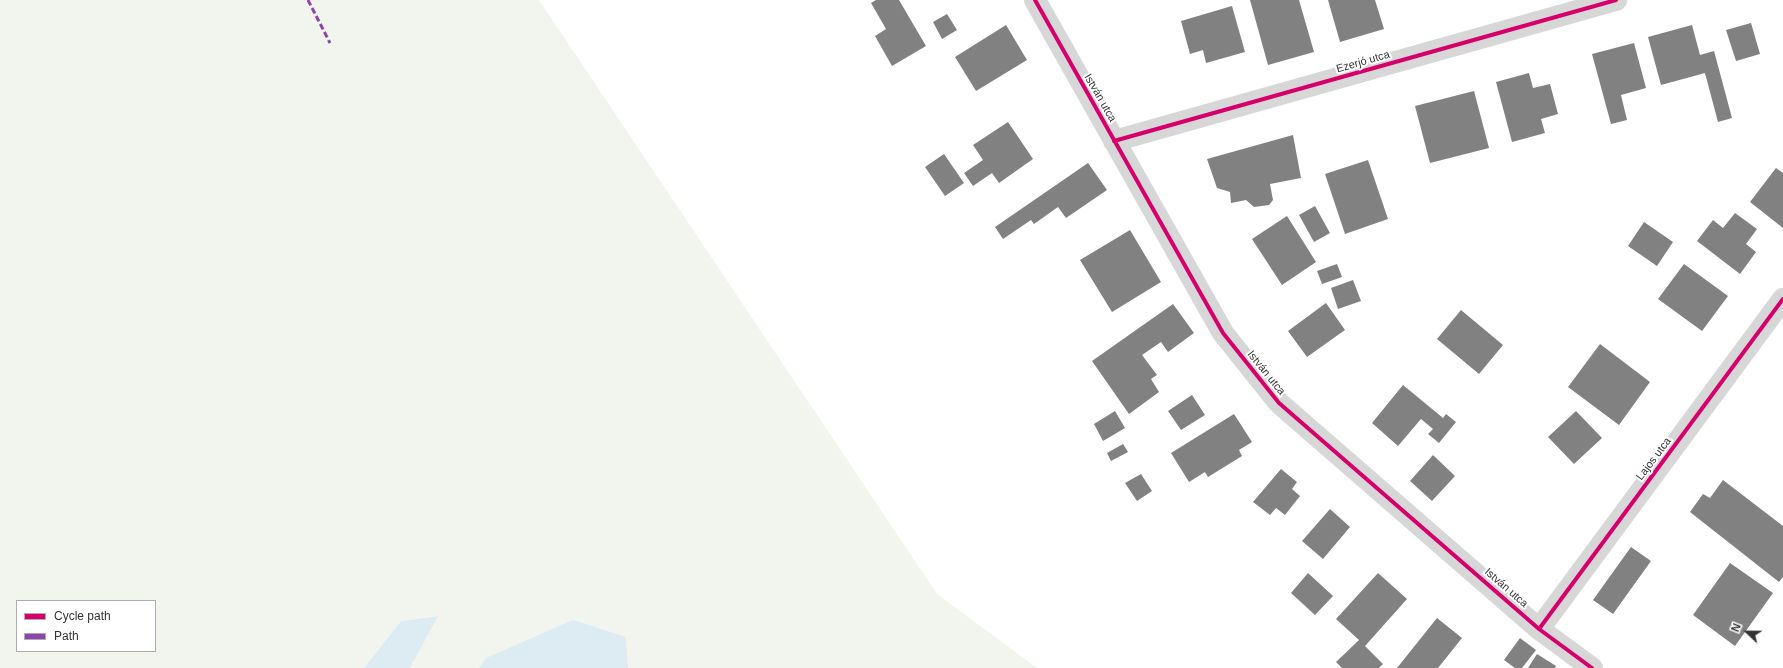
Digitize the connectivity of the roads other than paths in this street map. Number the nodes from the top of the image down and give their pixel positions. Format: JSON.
{"nodes":[{"id":1,"x":1035,"y":0,"type":"edge"},
{"id":2,"x":1616,"y":0,"type":"edge"},
{"id":3,"x":1114,"y":141,"type":"junction"},
{"id":4,"x":1783,"y":299,"type":"edge"},
{"id":5,"x":1539,"y":629,"type":"junction"},
{"id":6,"x":1592,"y":668,"type":"edge"}],
"edges":[{"from":1,"to":3,"type":"street","name":"István utca"},
{"from":2,"to":3,"type":"street","name":"Ezerjó utca"},
{"from":3,"to":5,"type":"street","name":"István utca"},
{"from":4,"to":5,"type":"street","name":"Lajos utca"},
{"from":5,"to":6,"type":"street","name":"István utca"}]}
